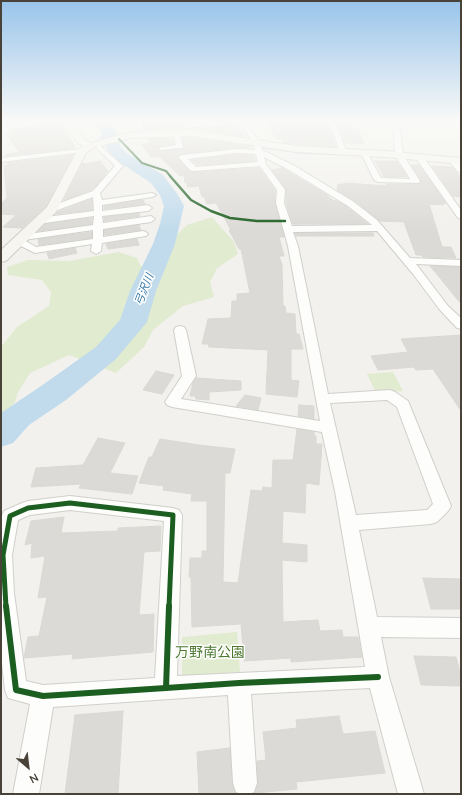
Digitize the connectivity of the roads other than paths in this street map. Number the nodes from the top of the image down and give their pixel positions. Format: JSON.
{"nodes":[{"id":1,"x":26,"y":156,"type":"edge"},
{"id":2,"x":86,"y":156,"type":"edge"},
{"id":3,"x":106,"y":156,"type":"edge"},
{"id":4,"x":190,"y":156,"type":"edge"},
{"id":5,"x":246,"y":156,"type":"edge"},
{"id":6,"x":261,"y":156,"type":"edge"},
{"id":7,"x":266,"y":156,"type":"edge"},
{"id":8,"x":366,"y":156,"type":"edge"},
{"id":9,"x":400,"y":156,"type":"edge"},
{"id":10,"x":419,"y":156,"type":"joint"},
{"id":11,"x":1,"y":160,"type":"edge"},
{"id":12,"x":457,"y":160,"type":"edge"},
{"id":13,"x":461,"y":170,"type":"edge"},
{"id":14,"x":96,"y":193,"type":"junction"},
{"id":15,"x":152,"y":195,"type":"dead end"},
{"id":16,"x":98,"y":203,"type":"junction"},
{"id":17,"x":148,"y":208,"type":"dead end"},
{"id":18,"x":52,"y":209,"type":"junction"},
{"id":19,"x":98,"y":214,"type":"junction"},
{"id":20,"x":461,"y":216,"type":"edge"},
{"id":21,"x":151,"y":220,"type":"dead end"},
{"id":22,"x":38,"y":221,"type":"junction"},
{"id":23,"x":98,"y":227,"type":"junction"},
{"id":24,"x":380,"y":228,"type":"junction"},
{"id":25,"x":288,"y":229,"type":"junction"},
{"id":26,"x":143,"y":234,"type":"dead end"},
{"id":27,"x":20,"y":240,"type":"junction"},
{"id":28,"x":98,"y":240,"type":"junction"},
{"id":29,"x":96,"y":251,"type":"dead end"},
{"id":30,"x":1,"y":258,"type":"edge"},
{"id":31,"x":407,"y":260,"type":"junction"},
{"id":32,"x":461,"y":263,"type":"edge"},
{"id":33,"x":461,"y":325,"type":"edge"},
{"id":34,"x":180,"y":330,"type":"dead end"},
{"id":35,"x":322,"y":399,"type":"junction"},
{"id":36,"x":328,"y":428,"type":"junction"},
{"id":37,"x":349,"y":523,"type":"junction"},
{"id":38,"x":368,"y":627,"type":"junction"},
{"id":39,"x":461,"y":628,"type":"edge"},
{"id":40,"x":378,"y":677,"type":"junction"},
{"id":41,"x":239,"y":683,"type":"junction"},
{"id":42,"x":166,"y":688,"type":"junction"},
{"id":43,"x":44,"y":696,"type":"junction"},
{"id":44,"x":245,"y":783,"type":"dead end"},
{"id":45,"x":26,"y":794,"type":"edge"},
{"id":46,"x":411,"y":794,"type":"edge"}],
"edges":[{"from":1,"to":11,"type":"street"},
{"from":2,"to":18,"type":"street"},
{"from":3,"to":14,"type":"street"},
{"from":4,"to":5,"type":"street"},
{"from":6,"to":25,"type":"street"},
{"from":7,"to":24,"type":"street"},
{"from":8,"to":9,"type":"street"},
{"from":10,"to":12,"type":"street"},
{"from":10,"to":20,"type":"street"},
{"from":12,"to":13,"type":"street"},
{"from":14,"to":16,"type":"street"},
{"from":14,"to":18,"type":"street"},
{"from":15,"to":16,"type":"street"},
{"from":16,"to":19,"type":"street"},
{"from":17,"to":19,"type":"street"},
{"from":18,"to":22,"type":"street"},
{"from":19,"to":22,"type":"street"},
{"from":19,"to":23,"type":"street"},
{"from":21,"to":23,"type":"street"},
{"from":22,"to":27,"type":"street"},
{"from":23,"to":27,"type":"street"},
{"from":23,"to":28,"type":"street"},
{"from":24,"to":25,"type":"street"},
{"from":24,"to":31,"type":"street"},
{"from":25,"to":35,"type":"street"},
{"from":26,"to":28,"type":"street"},
{"from":27,"to":28,"type":"street"},
{"from":27,"to":30,"type":"street"},
{"from":28,"to":29,"type":"street"},
{"from":31,"to":32,"type":"street"},
{"from":31,"to":33,"type":"street"},
{"from":34,"to":36,"type":"street"},
{"from":35,"to":36,"type":"street"},
{"from":35,"to":37,"type":"street"},
{"from":36,"to":37,"type":"street"},
{"from":37,"to":38,"type":"street"},
{"from":38,"to":39,"type":"street"},
{"from":38,"to":40,"type":"street"},
{"from":40,"to":41,"type":"street"},
{"from":40,"to":46,"type":"street"},
{"from":41,"to":42,"type":"street"},
{"from":41,"to":44,"type":"street"},
{"from":42,"to":43,"type":"street"},
{"from":42,"to":43,"type":"street"},
{"from":43,"to":45,"type":"street"}]}
